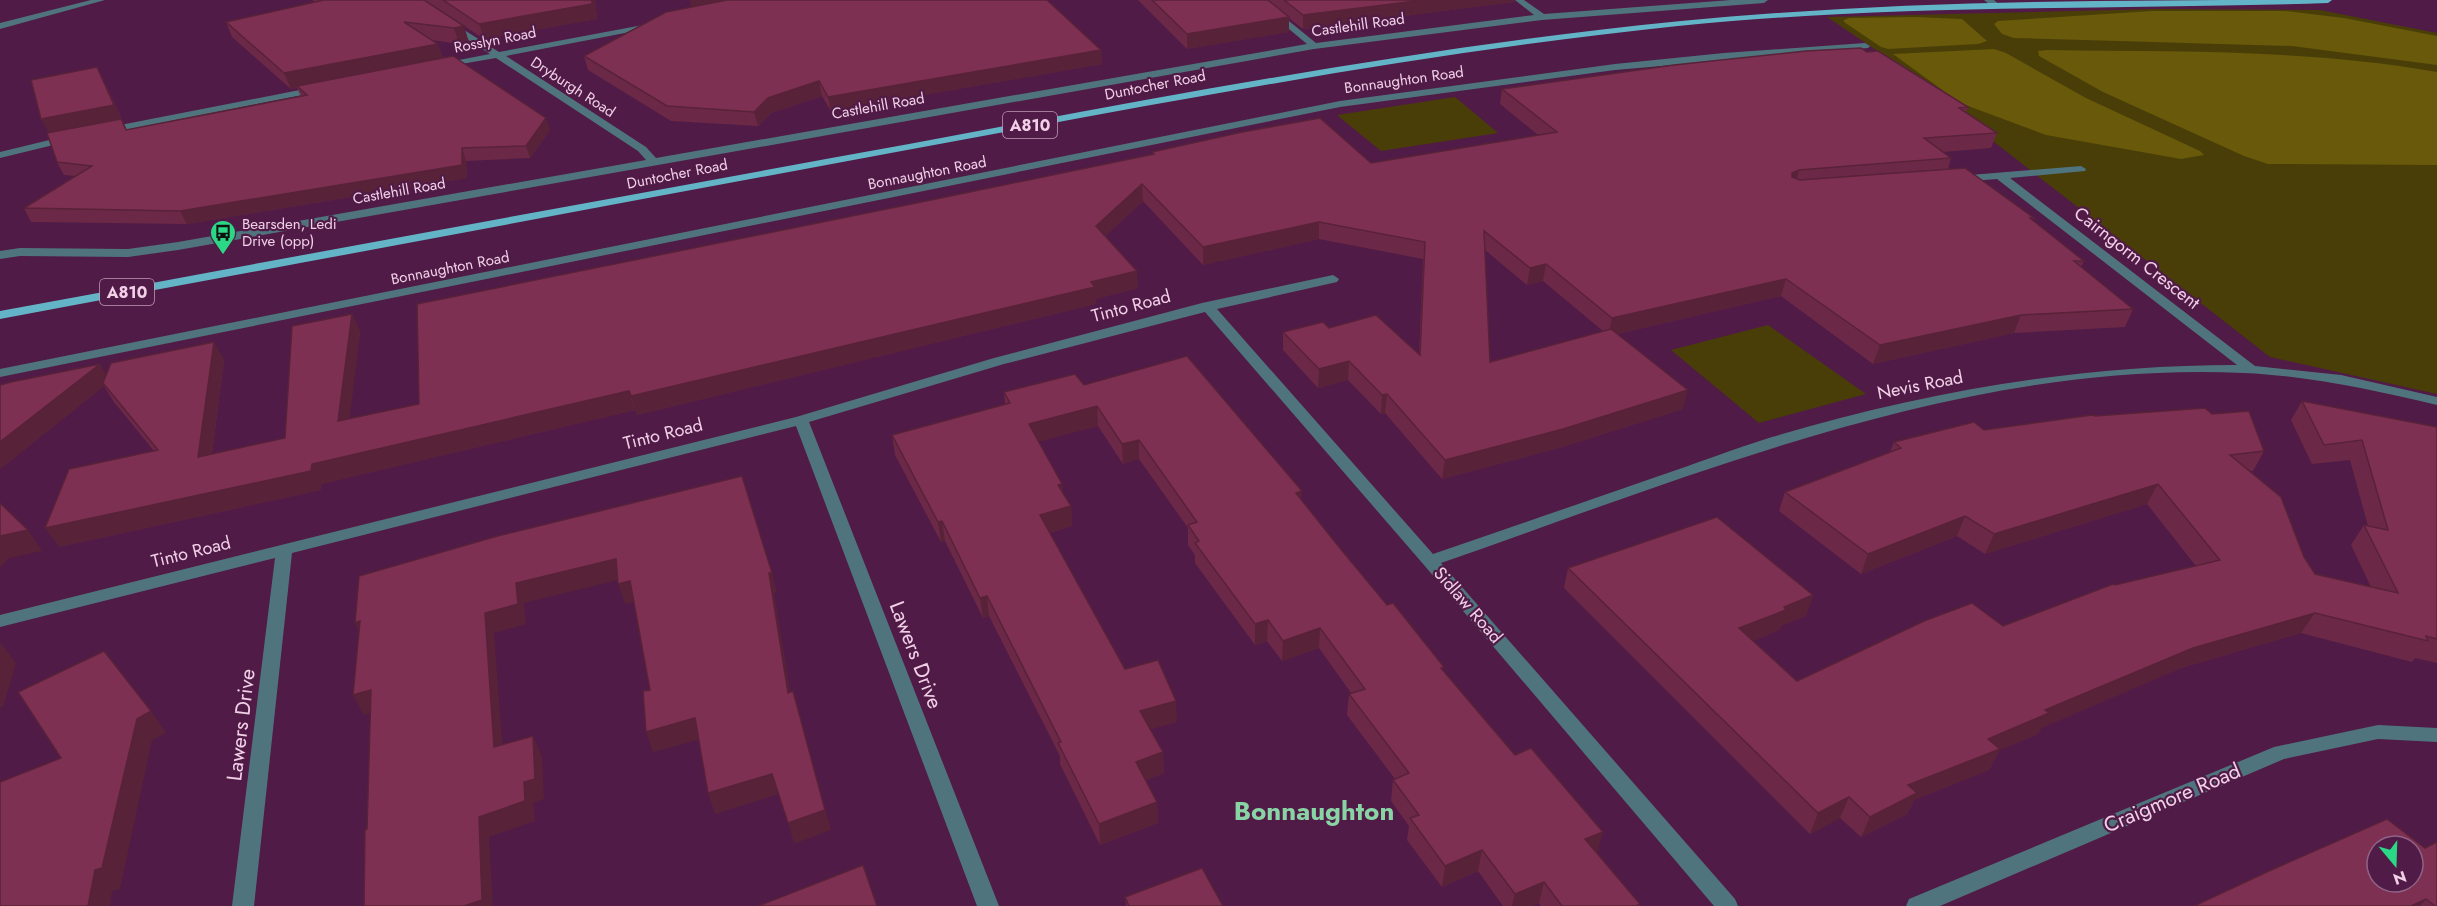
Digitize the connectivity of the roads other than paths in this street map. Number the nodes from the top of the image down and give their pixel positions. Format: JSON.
{"nodes":[{"id":1,"x":101,"y":0,"type":"edge"},
{"id":2,"x":1258,"y":0,"type":"edge"},
{"id":3,"x":1519,"y":0,"type":"edge"},
{"id":4,"x":1757,"y":0,"type":"edge"},
{"id":5,"x":1764,"y":0,"type":"edge"},
{"id":6,"x":2328,"y":0,"type":"edge"},
{"id":7,"x":1993,"y":3,"type":"edge"},
{"id":8,"x":1542,"y":17,"type":"junction"},
{"id":9,"x":442,"y":18,"type":"edge"},
{"id":10,"x":668,"y":22,"type":"edge"},
{"id":11,"x":0,"y":27,"type":"edge"},
{"id":12,"x":1314,"y":46,"type":"junction"},
{"id":13,"x":1865,"y":46,"type":"dead end"},
{"id":14,"x":496,"y":55,"type":"junction"},
{"id":15,"x":428,"y":68,"type":"edge"},
{"id":16,"x":325,"y":88,"type":"edge"},
{"id":17,"x":100,"y":132,"type":"edge"},
{"id":18,"x":78,"y":136,"type":"edge"},
{"id":19,"x":1,"y":156,"type":"edge"},
{"id":20,"x":653,"y":161,"type":"junction"},
{"id":21,"x":2081,"y":169,"type":"dead end"},
{"id":22,"x":2000,"y":176,"type":"junction"},
{"id":23,"x":1943,"y":180,"type":"edge"},
{"id":24,"x":0,"y":255,"type":"edge"},
{"id":25,"x":1333,"y":279,"type":"dead end"},
{"id":26,"x":1207,"y":306,"type":"junction"},
{"id":27,"x":0,"y":315,"type":"edge"},
{"id":28,"x":2252,"y":370,"type":"junction"},
{"id":29,"x":0,"y":373,"type":"edge"},
{"id":30,"x":2437,"y":401,"type":"edge"},
{"id":31,"x":801,"y":420,"type":"junction"},
{"id":32,"x":284,"y":548,"type":"junction"},
{"id":33,"x":1430,"y":561,"type":"junction"},
{"id":34,"x":0,"y":621,"type":"edge"},
{"id":35,"x":2437,"y":735,"type":"edge"},
{"id":36,"x":243,"y":906,"type":"edge"},
{"id":37,"x":988,"y":906,"type":"edge"},
{"id":38,"x":1727,"y":906,"type":"edge"},
{"id":39,"x":1917,"y":906,"type":"edge"}],
"edges":[{"from":1,"to":11,"type":"street"},
{"from":2,"to":12,"type":"street"},
{"from":3,"to":8,"type":"street"},
{"from":4,"to":5,"type":"street","name":"Castlehill Road"},
{"from":4,"to":8,"type":"street","name":"Castlehill Road"},
{"from":6,"to":7,"type":"main road","name":"Duntocher Road","number":"A810"},
{"from":7,"to":27,"type":"main road","name":"Duntocher Road","number":"A810"},
{"from":8,"to":12,"type":"street","name":"Castlehill Road"},
{"from":9,"to":14,"type":"street","name":"Dryburgh Road"},
{"from":10,"to":14,"type":"street","name":"Rosslyn Road"},
{"from":12,"to":20,"type":"street","name":"Castlehill Road"},
{"from":13,"to":29,"type":"street","name":"Bonnaughton Road"},
{"from":14,"to":15,"type":"street","name":"Rosslyn Road"},
{"from":14,"to":20,"type":"street","name":"Dryburgh Road"},
{"from":16,"to":17,"type":"street"},
{"from":18,"to":19,"type":"street"},
{"from":20,"to":24,"type":"street","name":"Castlehill Road"},
{"from":21,"to":22,"type":"street"},
{"from":22,"to":23,"type":"street"},
{"from":22,"to":28,"type":"street","name":"Cairngorm Crescent"},
{"from":25,"to":26,"type":"street","name":"Tinto Road"},
{"from":26,"to":31,"type":"street","name":"Tinto Road"},
{"from":26,"to":33,"type":"street","name":"Sidlaw Road"},
{"from":28,"to":30,"type":"street","name":"Nevis Road"},
{"from":28,"to":33,"type":"street","name":"Nevis Road"},
{"from":31,"to":32,"type":"street","name":"Tinto Road"},
{"from":31,"to":37,"type":"street","name":"Lawers Drive"},
{"from":32,"to":34,"type":"street","name":"Tinto Road"},
{"from":32,"to":36,"type":"street","name":"Lawers Drive"},
{"from":33,"to":38,"type":"street","name":"Sidlaw Road"},
{"from":35,"to":39,"type":"street","name":"Craigmore Road"}]}
